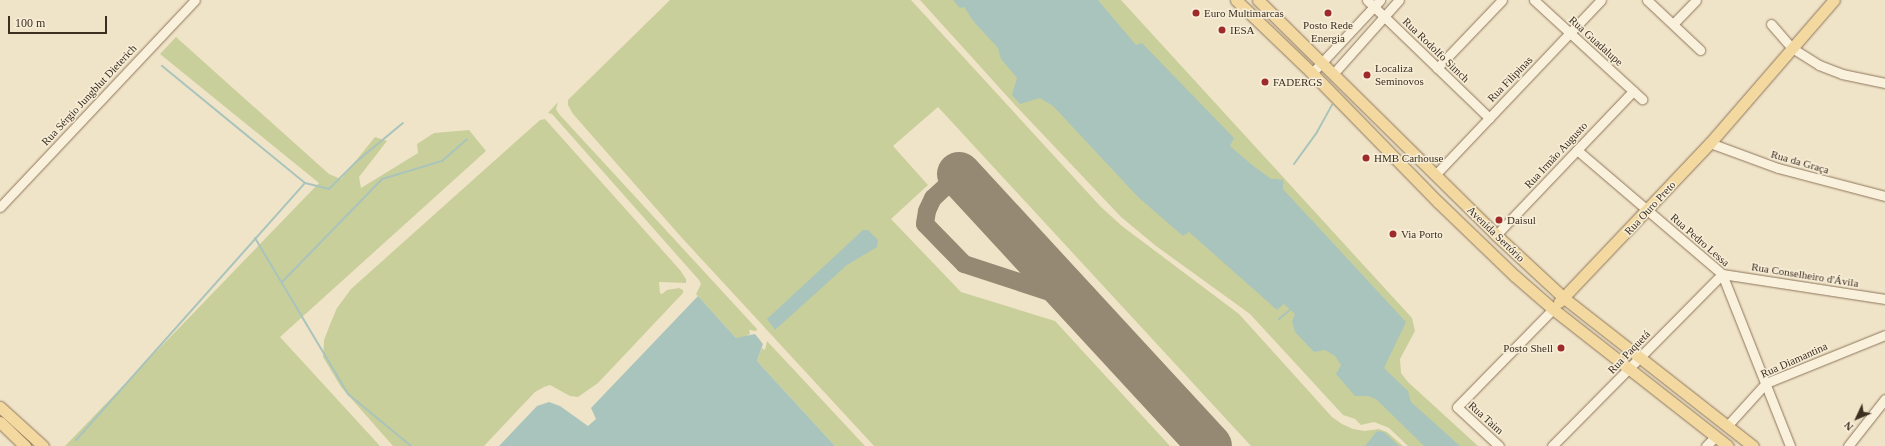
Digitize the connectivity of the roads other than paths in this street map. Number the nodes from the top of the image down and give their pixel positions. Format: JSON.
{"nodes":[{"id":1,"x":195,"y":0,"type":"edge"},
{"id":2,"x":1236,"y":0,"type":"edge"},
{"id":3,"x":1258,"y":0,"type":"edge"},
{"id":4,"x":1366,"y":0,"type":"edge"},
{"id":5,"x":1399,"y":0,"type":"edge"},
{"id":6,"x":1502,"y":0,"type":"edge"},
{"id":7,"x":1534,"y":0,"type":"edge"},
{"id":8,"x":1601,"y":0,"type":"edge"},
{"id":9,"x":1647,"y":0,"type":"edge"},
{"id":10,"x":1696,"y":0,"type":"edge"},
{"id":11,"x":1834,"y":0,"type":"edge"},
{"id":12,"x":1377,"y":3,"type":"edge"},
{"id":13,"x":1384,"y":16,"type":"junction"},
{"id":14,"x":1673,"y":24,"type":"junction"},
{"id":15,"x":1771,"y":24,"type":"dead end"},
{"id":16,"x":1570,"y":34,"type":"junction"},
{"id":17,"x":1792,"y":48,"type":"junction"},
{"id":18,"x":1700,"y":50,"type":"dead end"},
{"id":19,"x":1321,"y":63,"type":"junction"},
{"id":20,"x":1437,"y":68,"type":"junction"},
{"id":21,"x":1312,"y":73,"type":"junction"},
{"id":22,"x":1332,"y":74,"type":"junction"},
{"id":23,"x":1885,"y":84,"type":"edge"},
{"id":24,"x":1633,"y":91,"type":"junction"},
{"id":25,"x":1642,"y":99,"type":"dead end"},
{"id":26,"x":1489,"y":118,"type":"junction"},
{"id":27,"x":1710,"y":143,"type":"junction"},
{"id":28,"x":1577,"y":150,"type":"junction"},
{"id":29,"x":1435,"y":175,"type":"junction"},
{"id":30,"x":1885,"y":196,"type":"edge"},
{"id":31,"x":0,"y":207,"type":"edge"},
{"id":32,"x":1647,"y":211,"type":"junction"},
{"id":33,"x":1496,"y":236,"type":"junction"},
{"id":34,"x":1722,"y":274,"type":"junction"},
{"id":35,"x":1564,"y":298,"type":"junction"},
{"id":36,"x":1885,"y":299,"type":"edge"},
{"id":37,"x":1553,"y":309,"type":"junction"},
{"id":38,"x":1885,"y":335,"type":"edge"},
{"id":39,"x":1639,"y":358,"type":"junction"},
{"id":40,"x":1629,"y":368,"type":"junction"},
{"id":41,"x":1766,"y":383,"type":"junction"},
{"id":42,"x":1885,"y":398,"type":"edge"},
{"id":43,"x":0,"y":407,"type":"edge"},
{"id":44,"x":1457,"y":407,"type":"joint"},
{"id":45,"x":0,"y":422,"type":"edge"},
{"id":46,"x":1727,"y":426,"type":"junction"},
{"id":47,"x":1716,"y":436,"type":"junction"},
{"id":48,"x":25,"y":446,"type":"edge"},
{"id":49,"x":43,"y":446,"type":"edge"},
{"id":50,"x":1499,"y":446,"type":"edge"},
{"id":51,"x":1552,"y":446,"type":"edge"},
{"id":52,"x":1706,"y":446,"type":"edge"},
{"id":53,"x":1728,"y":446,"type":"edge"},
{"id":54,"x":1753,"y":446,"type":"edge"},
{"id":55,"x":1790,"y":446,"type":"edge"},
{"id":56,"x":1848,"y":446,"type":"edge"}],
"edges":[{"from":1,"to":31,"type":"street","name":"Rua Sérgio Jungblut Dieterich"},
{"from":2,"to":21,"type":"main road","name":"Avenida Sertório"},
{"from":3,"to":19,"type":"main road","name":"Avenida Sertório"},
{"from":4,"to":12,"type":"street","name":"Rua Rodolfo Simch"},
{"from":5,"to":13,"type":"street"},
{"from":6,"to":20,"type":"street"},
{"from":7,"to":16,"type":"street","name":"Rua Guadalupe"},
{"from":8,"to":16,"type":"street","name":"Rua Filipinas"},
{"from":9,"to":14,"type":"street"},
{"from":10,"to":14,"type":"street"},
{"from":11,"to":17,"type":"main road","name":"Rua Ouro Preto"},
{"from":12,"to":13,"type":"street","name":"Rua Rodolfo Simch"},
{"from":12,"to":19,"type":"street"},
{"from":13,"to":20,"type":"street","name":"Rua Rodolfo Simch"},
{"from":13,"to":22,"type":"street"},
{"from":14,"to":18,"type":"street"},
{"from":15,"to":17,"type":"street"},
{"from":16,"to":24,"type":"street","name":"Rua Guadalupe"},
{"from":16,"to":26,"type":"street","name":"Rua Filipinas"},
{"from":17,"to":23,"type":"street"},
{"from":17,"to":27,"type":"main road","name":"Rua Ouro Preto"},
{"from":19,"to":21,"type":"street"},
{"from":19,"to":22,"type":"main road","name":"Avenida Sertório"},
{"from":20,"to":26,"type":"street","name":"Rua Rodolfo Simch"},
{"from":21,"to":37,"type":"main road","name":"Avenida Sertório"},
{"from":22,"to":29,"type":"main road","name":"Avenida Sertório"},
{"from":24,"to":25,"type":"street","name":"Rua Guadalupe"},
{"from":24,"to":28,"type":"street","name":"Rua Irmão Augusto"},
{"from":26,"to":29,"type":"street","name":"Rua Filipinas"},
{"from":27,"to":30,"type":"street","name":"Rua da Graça"},
{"from":27,"to":32,"type":"main road","name":"Rua Ouro Preto"},
{"from":28,"to":32,"type":"street","name":"Rua Pedro Lessa"},
{"from":28,"to":33,"type":"street","name":"Rua Irmão Augusto"},
{"from":29,"to":33,"type":"main road","name":"Avenida Sertório"},
{"from":32,"to":34,"type":"street","name":"Rua Pedro Lessa"},
{"from":32,"to":35,"type":"main road","name":"Rua Ouro Preto"},
{"from":33,"to":35,"type":"main road","name":"Avenida Sertório"},
{"from":34,"to":36,"type":"street","name":"Rua Conselheiro d'Ávila"},
{"from":34,"to":39,"type":"street","name":"Rua Paquetá"},
{"from":34,"to":41,"type":"street","name":"Rua Pedro Lessa"},
{"from":35,"to":37,"type":"main road","name":"Rua Ouro Preto"},
{"from":35,"to":39,"type":"main road","name":"Avenida Sertório"},
{"from":37,"to":40,"type":"main road","name":"Avenida Sertório"},
{"from":37,"to":44,"type":"street","name":"Rua Ouro Preto"},
{"from":38,"to":41,"type":"street","name":"Rua Diamantina"},
{"from":39,"to":40,"type":"street","name":"Rua Paquetá"},
{"from":39,"to":46,"type":"main road","name":"Avenida Sertório"},
{"from":40,"to":47,"type":"main road","name":"Avenida Sertório"},
{"from":40,"to":51,"type":"street","name":"Rua Paquetá"},
{"from":41,"to":46,"type":"street","name":"Rua Diamantina"},
{"from":41,"to":55,"type":"street","name":"Rua Pedro Lessa"},
{"from":42,"to":56,"type":"street"},
{"from":43,"to":49,"type":"main road"},
{"from":44,"to":50,"type":"street","name":"Rua Taim"},
{"from":45,"to":48,"type":"main road"},
{"from":46,"to":54,"type":"main road","name":"Avenida Sertório"},
{"from":47,"to":52,"type":"street"},
{"from":47,"to":53,"type":"main road","name":"Avenida Sertório"}]}
